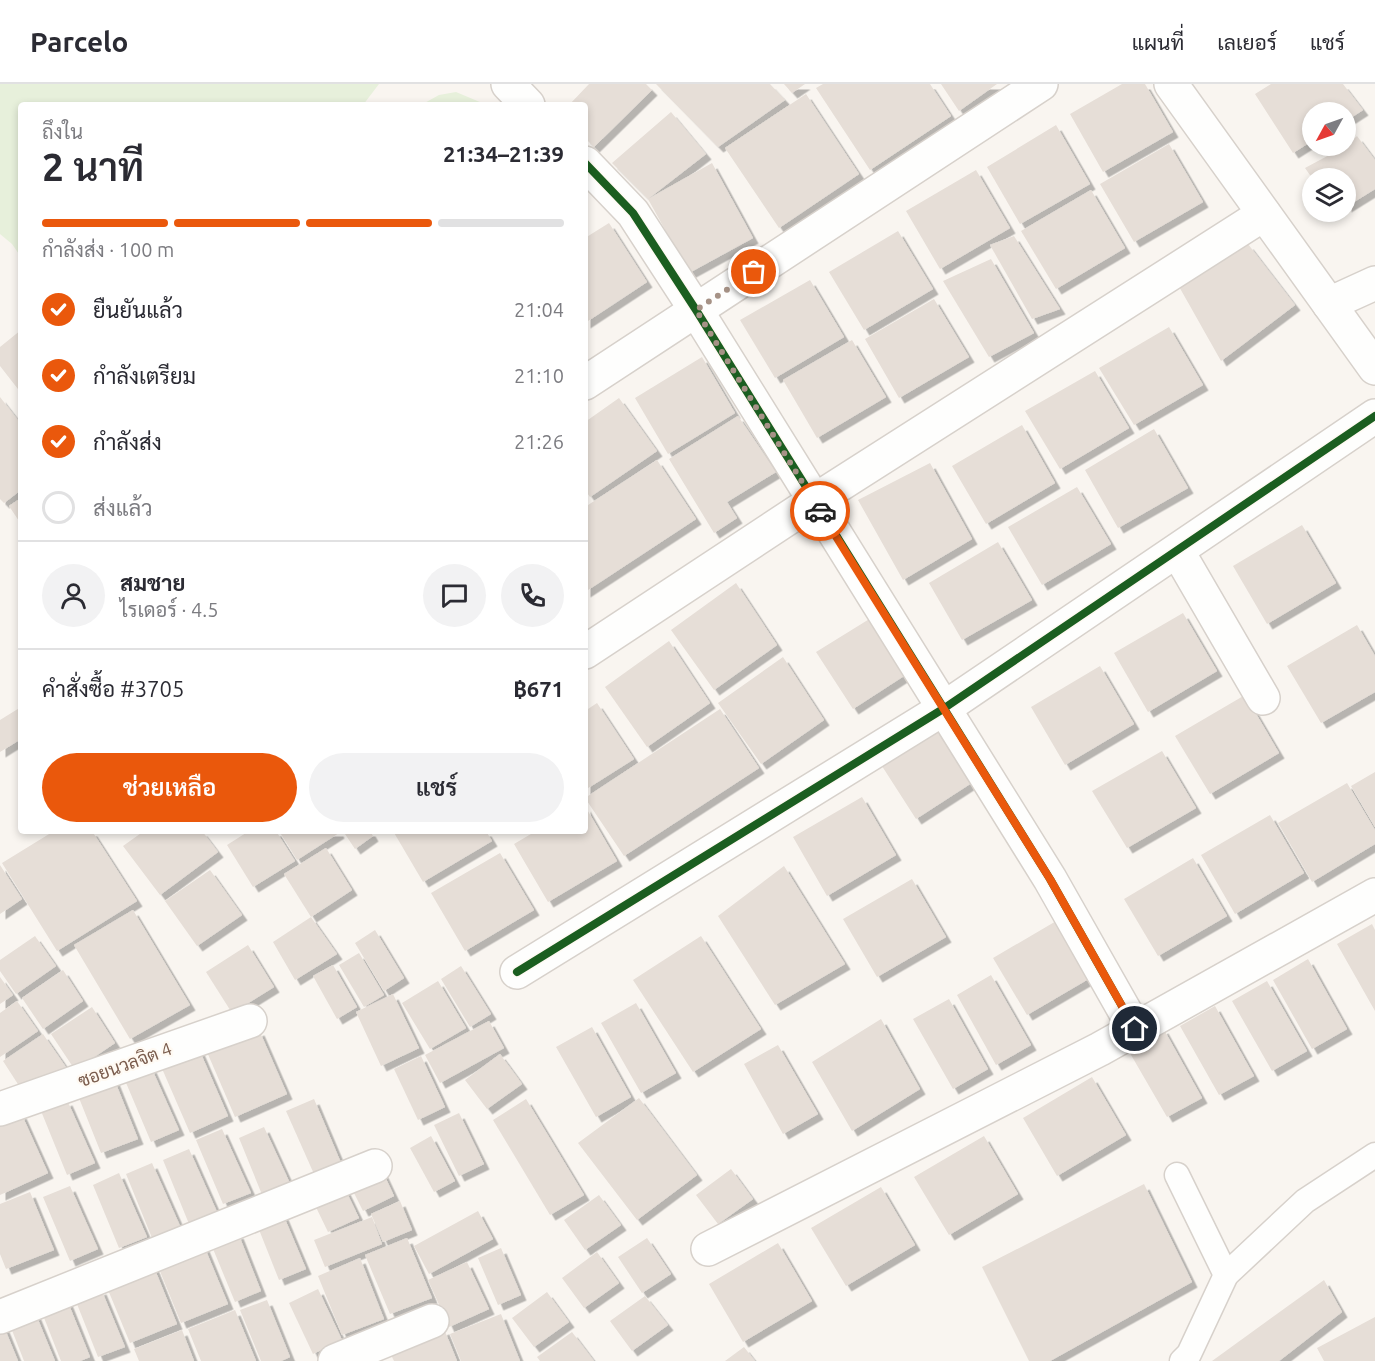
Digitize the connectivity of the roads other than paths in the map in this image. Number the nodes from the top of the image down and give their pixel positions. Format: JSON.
{"nodes":[{"id":1,"x":508,"y":84,"type":"edge"},
{"id":2,"x":1041,"y":84,"type":"edge"},
{"id":3,"x":1176,"y":85,"type":"edge"},
{"id":4,"x":525,"y":102,"type":"edge"},
{"id":5,"x":588,"y":167,"type":"edge"},
{"id":6,"x":1264,"y":214,"type":"junction"},
{"id":7,"x":1375,"y":283,"type":"edge"},
{"id":8,"x":1329,"y":304,"type":"junction"},
{"id":9,"x":696,"y":310,"type":"junction"},
{"id":10,"x":1375,"y":368,"type":"edge"},
{"id":11,"x":588,"y":381,"type":"edge"},
{"id":12,"x":1375,"y":416,"type":"edge"},
{"id":13,"x":814,"y":501,"type":"junction"},
{"id":14,"x":1178,"y":552,"type":"junction"},
{"id":15,"x":588,"y":650,"type":"edge"},
{"id":16,"x":1263,"y":698,"type":"dead end"},
{"id":17,"x":943,"y":709,"type":"junction"},
{"id":18,"x":1375,"y":895,"type":"edge"},
{"id":19,"x":517,"y":972,"type":"dead end"},
{"id":20,"x":250,"y":1021,"type":"dead end"},
{"id":21,"x":1135,"y":1029,"type":"junction"},
{"id":22,"x":0,"y":1109,"type":"edge"},
{"id":23,"x":1375,"y":1155,"type":"edge"},
{"id":24,"x":375,"y":1166,"type":"dead end"},
{"id":25,"x":1177,"y":1175,"type":"dead end"},
{"id":26,"x":708,"y":1249,"type":"dead end"},
{"id":27,"x":1226,"y":1275,"type":"junction"},
{"id":28,"x":0,"y":1317,"type":"edge"},
{"id":29,"x":432,"y":1321,"type":"dead end"},
{"id":30,"x":335,"y":1361,"type":"edge"},
{"id":31,"x":1182,"y":1361,"type":"edge"}],
"edges":[{"from":1,"to":4,"type":"street"},
{"from":2,"to":9,"type":"street"},
{"from":3,"to":6,"type":"street"},
{"from":5,"to":9,"type":"street"},
{"from":6,"to":8,"type":"street"},
{"from":6,"to":13,"type":"street"},
{"from":7,"to":8,"type":"street"},
{"from":8,"to":10,"type":"street"},
{"from":9,"to":11,"type":"street"},
{"from":9,"to":13,"type":"street"},
{"from":12,"to":14,"type":"street"},
{"from":13,"to":15,"type":"street"},
{"from":13,"to":17,"type":"street"},
{"from":14,"to":16,"type":"street"},
{"from":14,"to":17,"type":"street"},
{"from":17,"to":19,"type":"street"},
{"from":17,"to":21,"type":"street"},
{"from":18,"to":21,"type":"street"},
{"from":20,"to":22,"type":"street","name":"ซอยนวลจิต 4"},
{"from":21,"to":26,"type":"street"},
{"from":23,"to":27,"type":"lane"},
{"from":24,"to":28,"type":"street"},
{"from":25,"to":27,"type":"lane"},
{"from":27,"to":31,"type":"lane"},
{"from":29,"to":30,"type":"street"}]}
